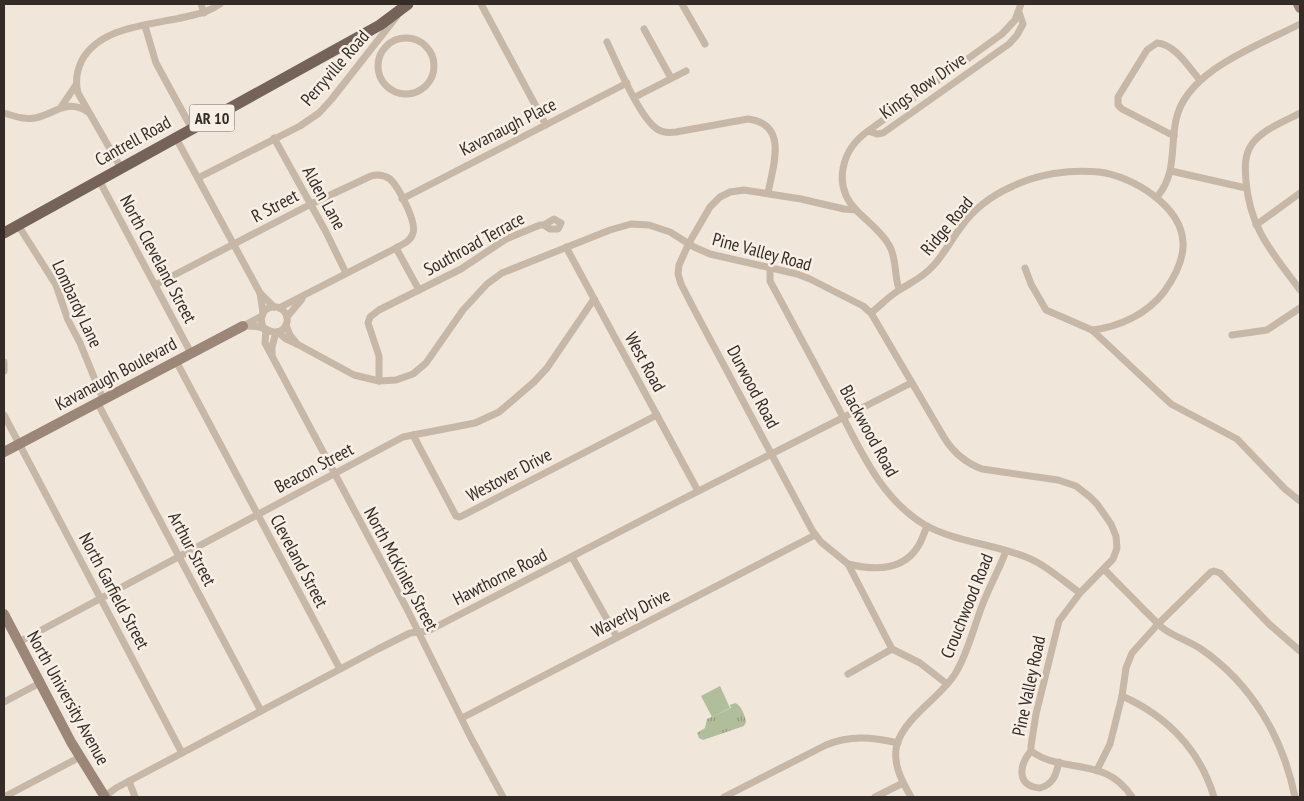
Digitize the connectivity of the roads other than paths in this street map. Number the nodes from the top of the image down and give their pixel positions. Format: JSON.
{"nodes":[{"id":1,"x":201,"y":4,"type":"edge"},
{"id":2,"x":220,"y":4,"type":"edge"},
{"id":3,"x":481,"y":4,"type":"edge"},
{"id":4,"x":682,"y":4,"type":"edge"},
{"id":5,"x":1021,"y":4,"type":"edge"},
{"id":6,"x":1298,"y":4,"type":"edge"},
{"id":7,"x":406,"y":5,"type":"edge"},
{"id":8,"x":1300,"y":8,"type":"edge"},
{"id":9,"x":1019,"y":12,"type":"junction"},
{"id":10,"x":204,"y":13,"type":"junction"},
{"id":11,"x":1300,"y":24,"type":"edge"},
{"id":12,"x":145,"y":26,"type":"junction"},
{"id":13,"x":644,"y":29,"type":"dead end"},
{"id":14,"x":384,"y":34,"type":"junction"},
{"id":15,"x":392,"y":41,"type":"junction"},
{"id":16,"x":607,"y":42,"type":"dead end"},
{"id":17,"x":705,"y":44,"type":"dead end"},
{"id":18,"x":686,"y":71,"type":"dead end"},
{"id":19,"x":672,"y":78,"type":"junction"},
{"id":20,"x":1200,"y":80,"type":"junction"},
{"id":21,"x":627,"y":83,"type":"junction"},
{"id":22,"x":76,"y":85,"type":"junction"},
{"id":23,"x":634,"y":97,"type":"junction"},
{"id":24,"x":61,"y":107,"type":"junction"},
{"id":25,"x":88,"y":112,"type":"junction"},
{"id":26,"x":4,"y":113,"type":"edge"},
{"id":27,"x":1300,"y":113,"type":"edge"},
{"id":28,"x":546,"y":125,"type":"junction"},
{"id":29,"x":192,"y":129,"type":"junction"},
{"id":30,"x":868,"y":131,"type":"junction"},
{"id":31,"x":1174,"y":136,"type":"junction"},
{"id":32,"x":176,"y":138,"type":"junction"},
{"id":33,"x":274,"y":138,"type":"junction"},
{"id":34,"x":120,"y":168,"type":"junction"},
{"id":35,"x":1171,"y":172,"type":"junction"},
{"id":36,"x":198,"y":178,"type":"junction"},
{"id":37,"x":99,"y":180,"type":"junction"},
{"id":38,"x":1246,"y":188,"type":"junction"},
{"id":39,"x":768,"y":193,"type":"junction"},
{"id":40,"x":1300,"y":193,"type":"edge"},
{"id":41,"x":1157,"y":198,"type":"junction"},
{"id":42,"x":402,"y":199,"type":"junction"},
{"id":43,"x":311,"y":204,"type":"junction"},
{"id":44,"x":856,"y":210,"type":"junction"},
{"id":45,"x":18,"y":225,"type":"junction"},
{"id":46,"x":544,"y":225,"type":"dead end"},
{"id":47,"x":1256,"y":225,"type":"junction"},
{"id":48,"x":4,"y":233,"type":"edge"},
{"id":49,"x":689,"y":243,"type":"junction"},
{"id":50,"x":233,"y":245,"type":"junction"},
{"id":51,"x":566,"y":247,"type":"junction"},
{"id":52,"x":396,"y":248,"type":"junction"},
{"id":53,"x":770,"y":267,"type":"junction"},
{"id":54,"x":1025,"y":268,"type":"dead end"},
{"id":55,"x":346,"y":273,"type":"junction"},
{"id":56,"x":155,"y":285,"type":"junction"},
{"id":57,"x":1299,"y":287,"type":"edge"},
{"id":58,"x":899,"y":289,"type":"junction"},
{"id":59,"x":419,"y":290,"type":"junction"},
{"id":60,"x":260,"y":293,"type":"junction"},
{"id":61,"x":306,"y":295,"type":"junction"},
{"id":62,"x":594,"y":299,"type":"junction"},
{"id":63,"x":277,"y":307,"type":"junction"},
{"id":64,"x":1300,"y":308,"type":"edge"},
{"id":65,"x":871,"y":313,"type":"junction"},
{"id":66,"x":262,"y":314,"type":"junction"},
{"id":67,"x":286,"y":321,"type":"junction"},
{"id":68,"x":243,"y":326,"type":"junction"},
{"id":69,"x":265,"y":329,"type":"junction"},
{"id":70,"x":1092,"y":330,"type":"junction"},
{"id":71,"x":277,"y":332,"type":"junction"},
{"id":72,"x":1232,"y":335,"type":"dead end"},
{"id":73,"x":297,"y":344,"type":"junction"},
{"id":74,"x":191,"y":352,"type":"junction"},
{"id":75,"x":272,"y":356,"type":"junction"},
{"id":76,"x":176,"y":361,"type":"junction"},
{"id":77,"x":4,"y":362,"type":"edge"},
{"id":78,"x":4,"y":371,"type":"edge"},
{"id":79,"x":379,"y":382,"type":"junction"},
{"id":80,"x":911,"y":383,"type":"junction"},
{"id":81,"x":100,"y":400,"type":"junction"},
{"id":82,"x":4,"y":415,"type":"edge"},
{"id":83,"x":657,"y":415,"type":"junction"},
{"id":84,"x":844,"y":418,"type":"junction"},
{"id":85,"x":412,"y":435,"type":"junction"},
{"id":86,"x":19,"y":443,"type":"junction"},
{"id":87,"x":4,"y":452,"type":"edge"},
{"id":88,"x":772,"y":455,"type":"junction"},
{"id":89,"x":334,"y":474,"type":"junction"},
{"id":90,"x":698,"y":491,"type":"junction"},
{"id":91,"x":1300,"y":501,"type":"edge"},
{"id":92,"x":257,"y":515,"type":"junction"},
{"id":93,"x":927,"y":526,"type":"junction"},
{"id":94,"x":815,"y":535,"type":"junction"},
{"id":95,"x":1006,"y":551,"type":"junction"},
{"id":96,"x":179,"y":557,"type":"junction"},
{"id":97,"x":572,"y":557,"type":"junction"},
{"id":98,"x":848,"y":564,"type":"junction"},
{"id":99,"x":1104,"y":569,"type":"junction"},
{"id":100,"x":1080,"y":593,"type":"junction"},
{"id":101,"x":101,"y":598,"type":"junction"},
{"id":102,"x":4,"y":614,"type":"edge"},
{"id":103,"x":1158,"y":624,"type":"junction"},
{"id":104,"x":418,"y":633,"type":"junction"},
{"id":105,"x":617,"y":638,"type":"junction"},
{"id":106,"x":19,"y":642,"type":"junction"},
{"id":107,"x":892,"y":649,"type":"junction"},
{"id":108,"x":1300,"y":650,"type":"edge"},
{"id":109,"x":340,"y":670,"type":"junction"},
{"id":110,"x":848,"y":674,"type":"dead end"},
{"id":111,"x":40,"y":683,"type":"junction"},
{"id":112,"x":947,"y":684,"type":"junction"},
{"id":113,"x":1122,"y":696,"type":"junction"},
{"id":114,"x":4,"y":702,"type":"edge"},
{"id":115,"x":261,"y":711,"type":"junction"},
{"id":116,"x":462,"y":718,"type":"junction"},
{"id":117,"x":898,"y":743,"type":"junction"},
{"id":118,"x":1032,"y":751,"type":"junction"},
{"id":119,"x":182,"y":753,"type":"junction"},
{"id":120,"x":80,"y":757,"type":"junction"},
{"id":121,"x":1059,"y":762,"type":"junction"},
{"id":122,"x":1097,"y":770,"type":"junction"},
{"id":123,"x":129,"y":781,"type":"junction"},
{"id":124,"x":903,"y":783,"type":"junction"},
{"id":125,"x":4,"y":797,"type":"edge"},
{"id":126,"x":104,"y":797,"type":"edge"},
{"id":127,"x":135,"y":797,"type":"edge"},
{"id":128,"x":503,"y":797,"type":"edge"},
{"id":129,"x":724,"y":797,"type":"edge"},
{"id":130,"x":875,"y":797,"type":"edge"},
{"id":131,"x":911,"y":797,"type":"edge"},
{"id":132,"x":1132,"y":797,"type":"edge"},
{"id":133,"x":1214,"y":797,"type":"edge"},
{"id":134,"x":1295,"y":797,"type":"edge"}],
"edges":[{"from":1,"to":10,"type":"street"},
{"from":2,"to":10,"type":"street"},
{"from":3,"to":28,"type":"street"},
{"from":4,"to":17,"type":"street"},
{"from":5,"to":9,"type":"street","name":"Kings Row Drive"},
{"from":6,"to":8,"type":"street"},
{"from":7,"to":14,"type":"street","name":"Perryville Road"},
{"from":7,"to":29,"type":"main road","name":"Cantrell Road","number":"AR 10"},
{"from":9,"to":30,"type":"street"},
{"from":9,"to":30,"type":"street","name":"Kings Row Drive"},
{"from":10,"to":12,"type":"street"},
{"from":11,"to":20,"type":"street"},
{"from":12,"to":22,"type":"street"},
{"from":12,"to":29,"type":"street"},
{"from":13,"to":19,"type":"street"},
{"from":14,"to":15,"type":"street"},
{"from":14,"to":33,"type":"street","name":"Perryville Road"},
{"from":15,"to":15,"type":"street"},
{"from":16,"to":21,"type":"street"},
{"from":18,"to":19,"type":"street"},
{"from":19,"to":23,"type":"street"},
{"from":20,"to":31,"type":"street"},
{"from":20,"to":31,"type":"street"},
{"from":21,"to":23,"type":"street"},
{"from":21,"to":28,"type":"street","name":"Kavanaugh Place"},
{"from":22,"to":24,"type":"street"},
{"from":22,"to":25,"type":"street"},
{"from":23,"to":39,"type":"street"},
{"from":24,"to":25,"type":"street"},
{"from":24,"to":26,"type":"street"},
{"from":25,"to":34,"type":"street"},
{"from":27,"to":38,"type":"street"},
{"from":28,"to":42,"type":"street","name":"Kavanaugh Place"},
{"from":29,"to":32,"type":"main road","name":"Cantrell Road","number":"AR 10"},
{"from":30,"to":44,"type":"street","name":"Kings Row Drive"},
{"from":31,"to":35,"type":"street"},
{"from":32,"to":34,"type":"main road","name":"Cantrell Road","number":"AR 10"},
{"from":32,"to":36,"type":"street"},
{"from":33,"to":36,"type":"street","name":"Perryville Road"},
{"from":33,"to":43,"type":"street","name":"Alden Lane"},
{"from":34,"to":37,"type":"main road","name":"Cantrell Road","number":"AR 10"},
{"from":35,"to":38,"type":"street"},
{"from":35,"to":41,"type":"street"},
{"from":36,"to":50,"type":"street"},
{"from":37,"to":45,"type":"main road","name":"Cantrell Road","number":"AR 10"},
{"from":37,"to":56,"type":"street","name":"North Cleveland Street"},
{"from":38,"to":47,"type":"street"},
{"from":39,"to":44,"type":"street","name":"Durwood Road"},
{"from":39,"to":49,"type":"street","name":"Durwood Road"},
{"from":40,"to":47,"type":"street"},
{"from":41,"to":58,"type":"street","name":"Ridge Road"},
{"from":41,"to":70,"type":"street","name":"Ridge Road"},
{"from":42,"to":43,"type":"street","name":"R Street"},
{"from":42,"to":52,"type":"street"},
{"from":43,"to":50,"type":"street","name":"R Street"},
{"from":43,"to":55,"type":"street","name":"Alden Lane"},
{"from":44,"to":58,"type":"street","name":"Kings Row Drive"},
{"from":45,"to":48,"type":"main road","name":"Cantrell Road","number":"AR 10"},
{"from":45,"to":81,"type":"street","name":"Lombardy Lane"},
{"from":46,"to":59,"type":"street","name":"Southroad Terrace"},
{"from":47,"to":57,"type":"street"},
{"from":49,"to":51,"type":"street","name":"Pine Valley Road"},
{"from":49,"to":53,"type":"street","name":"Pine Valley Road"},
{"from":49,"to":88,"type":"street","name":"Durwood Road"},
{"from":50,"to":56,"type":"street","name":"R Street"},
{"from":50,"to":60,"type":"street"},
{"from":51,"to":62,"type":"street","name":"West Road"},
{"from":51,"to":79,"type":"street","name":"Pine Valley Road"},
{"from":52,"to":55,"type":"street"},
{"from":52,"to":59,"type":"street"},
{"from":53,"to":65,"type":"street","name":"Pine Valley Road"},
{"from":53,"to":84,"type":"street","name":"Blackwood Road"},
{"from":54,"to":70,"type":"street"},
{"from":55,"to":61,"type":"street"},
{"from":56,"to":74,"type":"street","name":"North Cleveland Street"},
{"from":58,"to":65,"type":"street","name":"Ridge Road"},
{"from":59,"to":79,"type":"street","name":"Southroad Terrace"},
{"from":60,"to":63,"type":"street"},
{"from":60,"to":66,"type":"street"},
{"from":61,"to":63,"type":"street"},
{"from":61,"to":67,"type":"street"},
{"from":62,"to":83,"type":"street","name":"West Road"},
{"from":62,"to":85,"type":"street","name":"Beacon Street"},
{"from":63,"to":66,"type":"street"},
{"from":63,"to":67,"type":"street"},
{"from":64,"to":72,"type":"street"},
{"from":65,"to":80,"type":"street","name":"Pine Valley Road"},
{"from":66,"to":68,"type":"street"},
{"from":66,"to":69,"type":"street"},
{"from":67,"to":71,"type":"street"},
{"from":67,"to":73,"type":"street"},
{"from":68,"to":69,"type":"street"},
{"from":68,"to":74,"type":"street","name":"Kavanaugh Boulevard"},
{"from":69,"to":71,"type":"street"},
{"from":69,"to":75,"type":"street","name":"North McKinley Street"},
{"from":70,"to":91,"type":"street"},
{"from":71,"to":73,"type":"street","name":"Pine Valley Road"},
{"from":71,"to":75,"type":"street"},
{"from":73,"to":79,"type":"street","name":"Pine Valley Road"},
{"from":74,"to":76,"type":"street","name":"Kavanaugh Boulevard"},
{"from":75,"to":89,"type":"street","name":"North McKinley Street"},
{"from":76,"to":81,"type":"street","name":"Kavanaugh Boulevard"},
{"from":76,"to":92,"type":"street","name":"Cleveland Street"},
{"from":77,"to":78,"type":"street"},
{"from":80,"to":84,"type":"street","name":"Hawthorne Road"},
{"from":80,"to":99,"type":"street","name":"Pine Valley Road"},
{"from":81,"to":86,"type":"street","name":"Kavanaugh Boulevard"},
{"from":81,"to":96,"type":"street","name":"Arthur Street"},
{"from":82,"to":86,"type":"street","name":"North Garfield Street"},
{"from":83,"to":85,"type":"street","name":"Westover Drive"},
{"from":83,"to":90,"type":"street","name":"West Road"},
{"from":84,"to":88,"type":"street","name":"Hawthorne Road"},
{"from":84,"to":93,"type":"street","name":"Blackwood Road"},
{"from":85,"to":89,"type":"street","name":"Beacon Street"},
{"from":86,"to":87,"type":"street","name":"Kavanaugh Boulevard"},
{"from":86,"to":101,"type":"street","name":"North Garfield Street"},
{"from":88,"to":90,"type":"street","name":"Hawthorne Road"},
{"from":88,"to":94,"type":"street","name":"Durwood Road"},
{"from":89,"to":92,"type":"street","name":"Beacon Street"},
{"from":89,"to":104,"type":"street","name":"North McKinley Street"},
{"from":90,"to":97,"type":"street","name":"Hawthorne Road"},
{"from":92,"to":96,"type":"street","name":"Beacon Street"},
{"from":92,"to":109,"type":"street","name":"Cleveland Street"},
{"from":93,"to":95,"type":"street","name":"Blackwood Road"},
{"from":93,"to":98,"type":"street"},
{"from":94,"to":98,"type":"street","name":"Durwood Road"},
{"from":94,"to":105,"type":"street","name":"Waverly Drive"},
{"from":95,"to":100,"type":"street","name":"Blackwood Road"},
{"from":95,"to":112,"type":"street","name":"Crouchwood Road"},
{"from":96,"to":101,"type":"street","name":"Beacon Street"},
{"from":96,"to":115,"type":"street","name":"Arthur Street"},
{"from":97,"to":104,"type":"street","name":"Hawthorne Road"},
{"from":97,"to":105,"type":"street"},
{"from":98,"to":107,"type":"street","name":"Durwood Road"},
{"from":99,"to":100,"type":"street","name":"Pine Valley Road"},
{"from":99,"to":103,"type":"street"},
{"from":100,"to":118,"type":"street","name":"Pine Valley Road"},
{"from":101,"to":106,"type":"street","name":"Beacon Street"},
{"from":101,"to":119,"type":"street","name":"North Garfield Street"},
{"from":102,"to":106,"type":"street","name":"North University Avenue"},
{"from":103,"to":108,"type":"street"},
{"from":103,"to":113,"type":"street"},
{"from":103,"to":134,"type":"street"},
{"from":104,"to":109,"type":"street","name":"Hawthorne Road"},
{"from":104,"to":116,"type":"street","name":"North McKinley Street"},
{"from":105,"to":116,"type":"street","name":"Waverly Drive"},
{"from":106,"to":111,"type":"street","name":"North University Avenue"},
{"from":107,"to":110,"type":"street"},
{"from":107,"to":112,"type":"street"},
{"from":109,"to":115,"type":"street","name":"Hawthorne Road"},
{"from":111,"to":114,"type":"street"},
{"from":111,"to":120,"type":"street","name":"North University Avenue"},
{"from":112,"to":117,"type":"street","name":"Crouchwood Road"},
{"from":113,"to":122,"type":"street"},
{"from":113,"to":133,"type":"street"},
{"from":115,"to":119,"type":"street","name":"Hawthorne Road"},
{"from":116,"to":128,"type":"street","name":"North McKinley Street"},
{"from":117,"to":124,"type":"street"},
{"from":117,"to":129,"type":"street"},
{"from":118,"to":121,"type":"street","name":"Pine Valley Road"},
{"from":118,"to":121,"type":"street"},
{"from":119,"to":123,"type":"street","name":"Hawthorne Road"},
{"from":120,"to":125,"type":"street"},
{"from":120,"to":126,"type":"street","name":"North University Avenue"},
{"from":121,"to":122,"type":"street","name":"Pine Valley Road"},
{"from":122,"to":132,"type":"street","name":"Pine Valley Road"},
{"from":123,"to":126,"type":"street","name":"Hawthorne Road"},
{"from":123,"to":127,"type":"street"},
{"from":124,"to":130,"type":"street"},
{"from":124,"to":131,"type":"street"}]}
